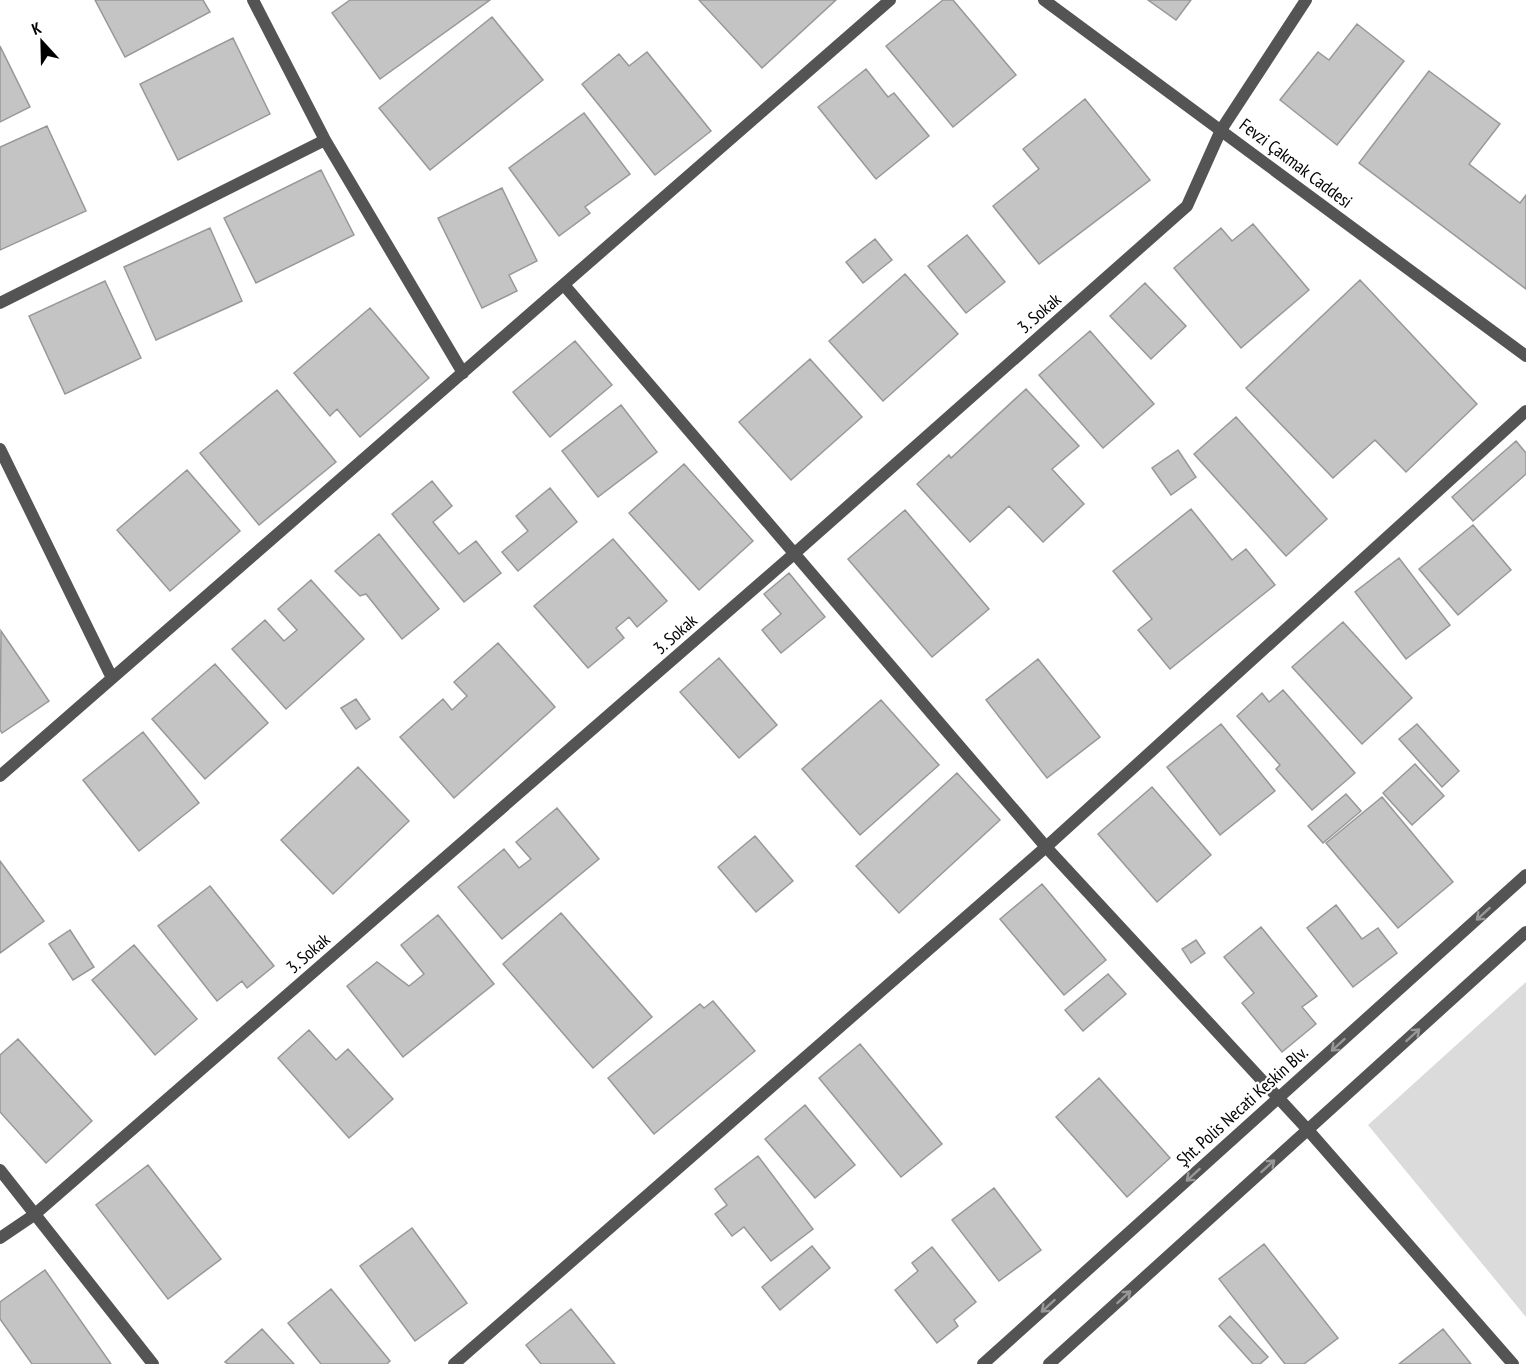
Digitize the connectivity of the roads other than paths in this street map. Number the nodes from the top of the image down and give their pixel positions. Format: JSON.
{"nodes":[{"id":1,"x":253,"y":0,"type":"edge"},
{"id":2,"x":890,"y":0,"type":"edge"},
{"id":3,"x":1044,"y":0,"type":"edge"},
{"id":4,"x":1306,"y":0,"type":"edge"},
{"id":5,"x":1221,"y":130,"type":"junction"},
{"id":6,"x":325,"y":140,"type":"junction"},
{"id":7,"x":564,"y":285,"type":"junction"},
{"id":8,"x":0,"y":303,"type":"edge"},
{"id":9,"x":1526,"y":356,"type":"edge"},
{"id":10,"x":463,"y":373,"type":"junction"},
{"id":11,"x":1526,"y":411,"type":"edge"},
{"id":12,"x":0,"y":449,"type":"edge"},
{"id":13,"x":795,"y":553,"type":"junction"},
{"id":14,"x":112,"y":678,"type":"junction"},
{"id":15,"x":0,"y":776,"type":"edge"},
{"id":16,"x":1046,"y":847,"type":"junction"},
{"id":17,"x":1526,"y":875,"type":"edge"},
{"id":18,"x":1526,"y":932,"type":"edge"},
{"id":19,"x":1279,"y":1098,"type":"junction"},
{"id":20,"x":1308,"y":1130,"type":"junction"},
{"id":21,"x":0,"y":1170,"type":"edge"},
{"id":22,"x":34,"y":1215,"type":"junction"},
{"id":23,"x":0,"y":1238,"type":"edge"},
{"id":24,"x":153,"y":1364,"type":"edge"},
{"id":25,"x":454,"y":1364,"type":"edge"},
{"id":26,"x":983,"y":1364,"type":"edge"},
{"id":27,"x":1049,"y":1364,"type":"edge"},
{"id":28,"x":1513,"y":1364,"type":"edge"}],
"edges":[{"from":1,"to":6,"type":"street"},
{"from":2,"to":7,"type":"street"},
{"from":3,"to":5,"type":"street","name":"Fevzi Çakmak Caddesi"},
{"from":4,"to":5,"type":"street","name":"3. Sokak"},
{"from":5,"to":9,"type":"street","name":"Fevzi Çakmak Caddesi"},
{"from":5,"to":13,"type":"street","name":"3. Sokak"},
{"from":6,"to":8,"type":"street"},
{"from":6,"to":10,"type":"street"},
{"from":7,"to":10,"type":"street"},
{"from":7,"to":13,"type":"street"},
{"from":10,"to":14,"type":"street"},
{"from":11,"to":16,"type":"street"},
{"from":12,"to":14,"type":"street"},
{"from":13,"to":16,"type":"street"},
{"from":13,"to":22,"type":"street","name":"3. Sokak"},
{"from":14,"to":15,"type":"street"},
{"from":16,"to":19,"type":"street"},
{"from":16,"to":25,"type":"street"},
{"from":17,"to":19,"type":"street","name":"Şht. Polis Necati Keskin Blv.","one_way":true},
{"from":20,"to":18,"type":"street","one_way":true},
{"from":19,"to":20,"type":"street"},
{"from":19,"to":26,"type":"street","name":"Şht. Polis Necati Keskin Blv.","one_way":true},
{"from":27,"to":20,"type":"street","one_way":true},
{"from":20,"to":28,"type":"street"},
{"from":21,"to":22,"type":"street"},
{"from":22,"to":23,"type":"street","name":"3. Sokak"},
{"from":22,"to":24,"type":"street"}]}
